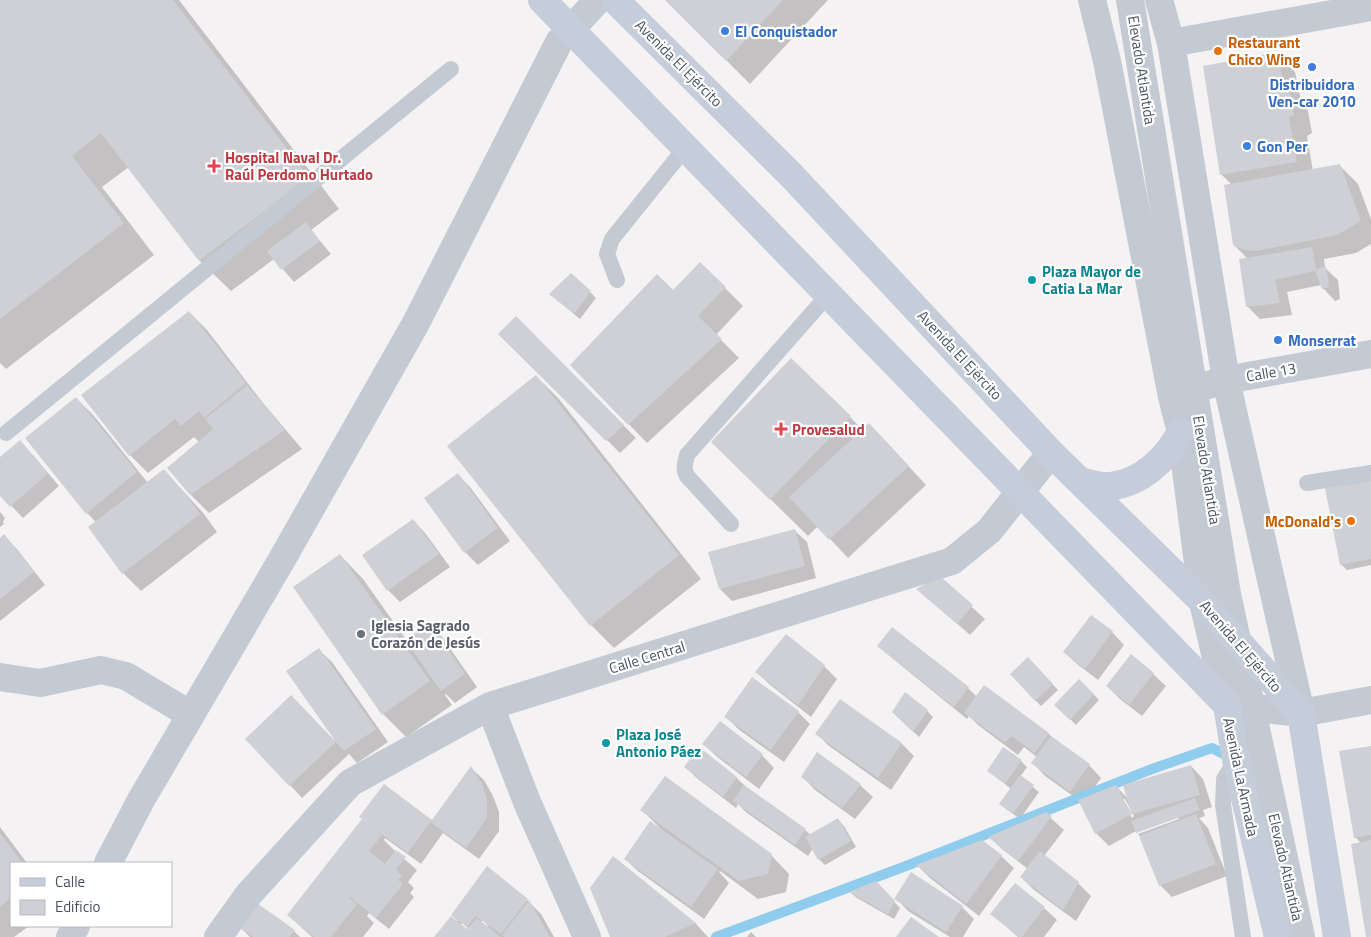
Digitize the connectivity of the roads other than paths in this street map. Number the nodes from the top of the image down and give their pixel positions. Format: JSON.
{"nodes":[{"id":1,"x":542,"y":0,"type":"edge"},
{"id":2,"x":598,"y":0,"type":"edge"},
{"id":3,"x":615,"y":0,"type":"edge"},
{"id":4,"x":1092,"y":0,"type":"edge"},
{"id":5,"x":1130,"y":0,"type":"edge"},
{"id":6,"x":1160,"y":0,"type":"edge"},
{"id":7,"x":1371,"y":7,"type":"edge"},
{"id":8,"x":571,"y":29,"type":"junction"},
{"id":9,"x":1170,"y":43,"type":"junction"},
{"id":10,"x":451,"y":69,"type":"dead end"},
{"id":11,"x":686,"y":147,"type":"junction"},
{"id":12,"x":617,"y":280,"type":"dead end"},
{"id":13,"x":828,"y":295,"type":"junction"},
{"id":14,"x":1371,"y":354,"type":"edge"},
{"id":15,"x":1226,"y":380,"type":"junction"},
{"id":16,"x":1172,"y":397,"type":"junction"},
{"id":17,"x":1181,"y":432,"type":"junction"},
{"id":18,"x":6,"y":433,"type":"dead end"},
{"id":19,"x":1052,"y":454,"type":"junction"},
{"id":20,"x":1371,"y":473,"type":"edge"},
{"id":21,"x":1080,"y":481,"type":"junction"},
{"id":22,"x":1307,"y":483,"type":"dead end"},
{"id":23,"x":1020,"y":493,"type":"junction"},
{"id":24,"x":731,"y":524,"type":"dead end"},
{"id":25,"x":1203,"y":602,"type":"junction"},
{"id":26,"x":0,"y":677,"type":"edge"},
{"id":27,"x":1371,"y":700,"type":"edge"},
{"id":28,"x":1227,"y":705,"type":"junction"},
{"id":29,"x":490,"y":706,"type":"junction"},
{"id":30,"x":1301,"y":713,"type":"junction"},
{"id":31,"x":191,"y":715,"type":"junction"},
{"id":32,"x":1236,"y":760,"type":"junction"},
{"id":33,"x":109,"y":862,"type":"edge"},
{"id":34,"x":218,"y":937,"type":"edge"},
{"id":35,"x":587,"y":937,"type":"edge"},
{"id":36,"x":1243,"y":937,"type":"edge"},
{"id":37,"x":1278,"y":937,"type":"edge"},
{"id":38,"x":1301,"y":937,"type":"edge"},
{"id":39,"x":1337,"y":937,"type":"edge"}],
"edges":[{"from":1,"to":8,"type":"main road"},
{"from":2,"to":8,"type":"street"},
{"from":3,"to":19,"type":"main road","name":"Avenida El Ejército"},
{"from":4,"to":16,"type":"street"},
{"from":5,"to":38,"type":"street","name":"Elevado Atlantida"},
{"from":6,"to":9,"type":"street"},
{"from":7,"to":9,"type":"street"},
{"from":8,"to":11,"type":"main road"},
{"from":8,"to":31,"type":"street"},
{"from":9,"to":15,"type":"street"},
{"from":10,"to":18,"type":"lane"},
{"from":11,"to":12,"type":"lane"},
{"from":11,"to":13,"type":"main road"},
{"from":13,"to":23,"type":"main road"},
{"from":13,"to":24,"type":"lane"},
{"from":14,"to":15,"type":"street","name":"Calle 13"},
{"from":15,"to":16,"type":"street","name":"Calle 13"},
{"from":15,"to":30,"type":"street"},
{"from":16,"to":17,"type":"street"},
{"from":17,"to":21,"type":"main road"},
{"from":17,"to":25,"type":"street"},
{"from":19,"to":21,"type":"main road","name":"Avenida El Ejército"},
{"from":19,"to":23,"type":"street","name":"Calle Central"},
{"from":20,"to":22,"type":"lane"},
{"from":21,"to":25,"type":"main road","name":"Avenida El Ejército"},
{"from":23,"to":28,"type":"main road"},
{"from":23,"to":29,"type":"street","name":"Calle Central"},
{"from":25,"to":28,"type":"street"},
{"from":25,"to":30,"type":"main road","name":"Avenida El Ejército"},
{"from":26,"to":31,"type":"street"},
{"from":27,"to":30,"type":"street","name":"Avenida La Armada"},
{"from":28,"to":30,"type":"street","name":"Avenida La Armada"},
{"from":28,"to":32,"type":"main road","name":"Avenida La Armada"},
{"from":29,"to":34,"type":"street","name":"Calle Central"},
{"from":29,"to":35,"type":"street"},
{"from":30,"to":39,"type":"main road"},
{"from":31,"to":33,"type":"street"},
{"from":32,"to":36,"type":"lane"},
{"from":32,"to":37,"type":"main road","name":"Avenida La Armada"}]}
